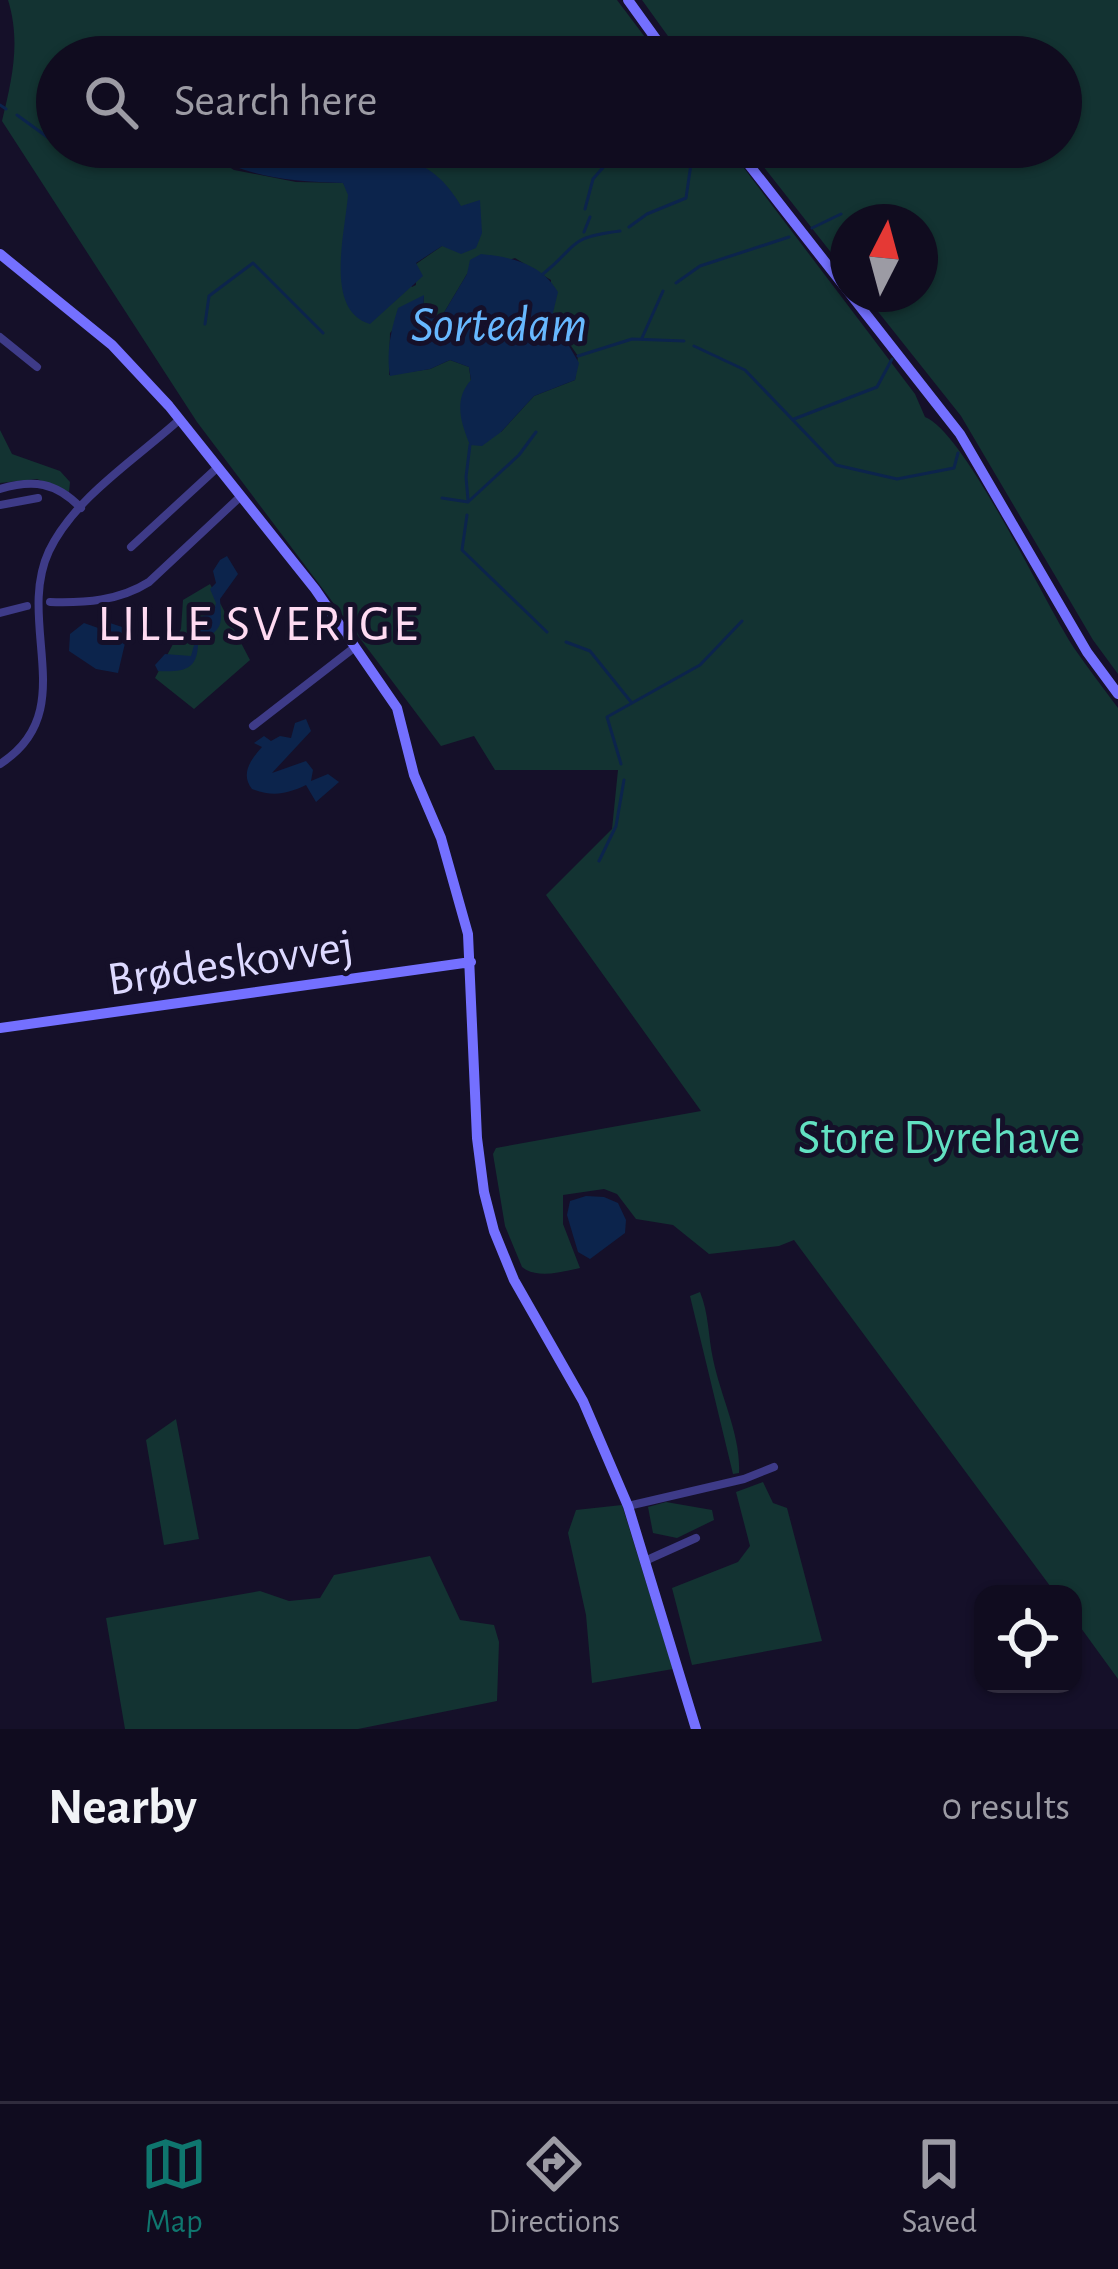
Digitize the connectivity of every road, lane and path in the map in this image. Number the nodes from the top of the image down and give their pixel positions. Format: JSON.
{"nodes":[{"id":1,"x":628,"y":0,"type":"edge"},
{"id":2,"x":654,"y":36,"type":"edge"},
{"id":3,"x":751,"y":168,"type":"edge"},
{"id":4,"x":0,"y":254,"type":"edge"},
{"id":5,"x":0,"y":337,"type":"edge"},
{"id":6,"x":37,"y":367,"type":"dead end"},
{"id":7,"x":180,"y":418,"type":"junction"},
{"id":8,"x":219,"y":467,"type":"junction"},
{"id":9,"x":0,"y":489,"type":"edge"},
{"id":10,"x":242,"y":495,"type":"junction"},
{"id":11,"x":38,"y":498,"type":"dead end"},
{"id":12,"x":0,"y":505,"type":"edge"},
{"id":13,"x":81,"y":508,"type":"junction"},
{"id":14,"x":131,"y":547,"type":"dead end"},
{"id":15,"x":50,"y":602,"type":"dead end"},
{"id":16,"x":27,"y":606,"type":"dead end"},
{"id":17,"x":0,"y":613,"type":"edge"},
{"id":18,"x":356,"y":646,"type":"junction"},
{"id":19,"x":1118,"y":694,"type":"edge"},
{"id":20,"x":253,"y":726,"type":"dead end"},
{"id":21,"x":0,"y":764,"type":"edge"},
{"id":22,"x":471,"y":962,"type":"junction"},
{"id":23,"x":0,"y":1028,"type":"edge"},
{"id":24,"x":775,"y":1466,"type":"dead end"},
{"id":25,"x":628,"y":1505,"type":"junction"},
{"id":26,"x":696,"y":1538,"type":"dead end"},
{"id":27,"x":647,"y":1560,"type":"junction"},
{"id":28,"x":696,"y":1729,"type":"edge"}],
"edges":[{"from":1,"to":2,"type":"street"},
{"from":3,"to":19,"type":"street"},
{"from":4,"to":7,"type":"street"},
{"from":5,"to":6,"type":"street"},
{"from":7,"to":8,"type":"street"},
{"from":7,"to":13,"type":"street"},
{"from":8,"to":10,"type":"street"},
{"from":8,"to":14,"type":"street"},
{"from":9,"to":13,"type":"street"},
{"from":10,"to":15,"type":"street"},
{"from":10,"to":18,"type":"street"},
{"from":11,"to":12,"type":"street"},
{"from":13,"to":21,"type":"street"},
{"from":16,"to":17,"type":"street"},
{"from":18,"to":20,"type":"street"},
{"from":18,"to":22,"type":"street"},
{"from":22,"to":23,"type":"street","name":"Brødeskovvej"},
{"from":22,"to":25,"type":"street"},
{"from":24,"to":25,"type":"street"},
{"from":25,"to":27,"type":"street"},
{"from":26,"to":27,"type":"street"},
{"from":27,"to":28,"type":"street"}]}
